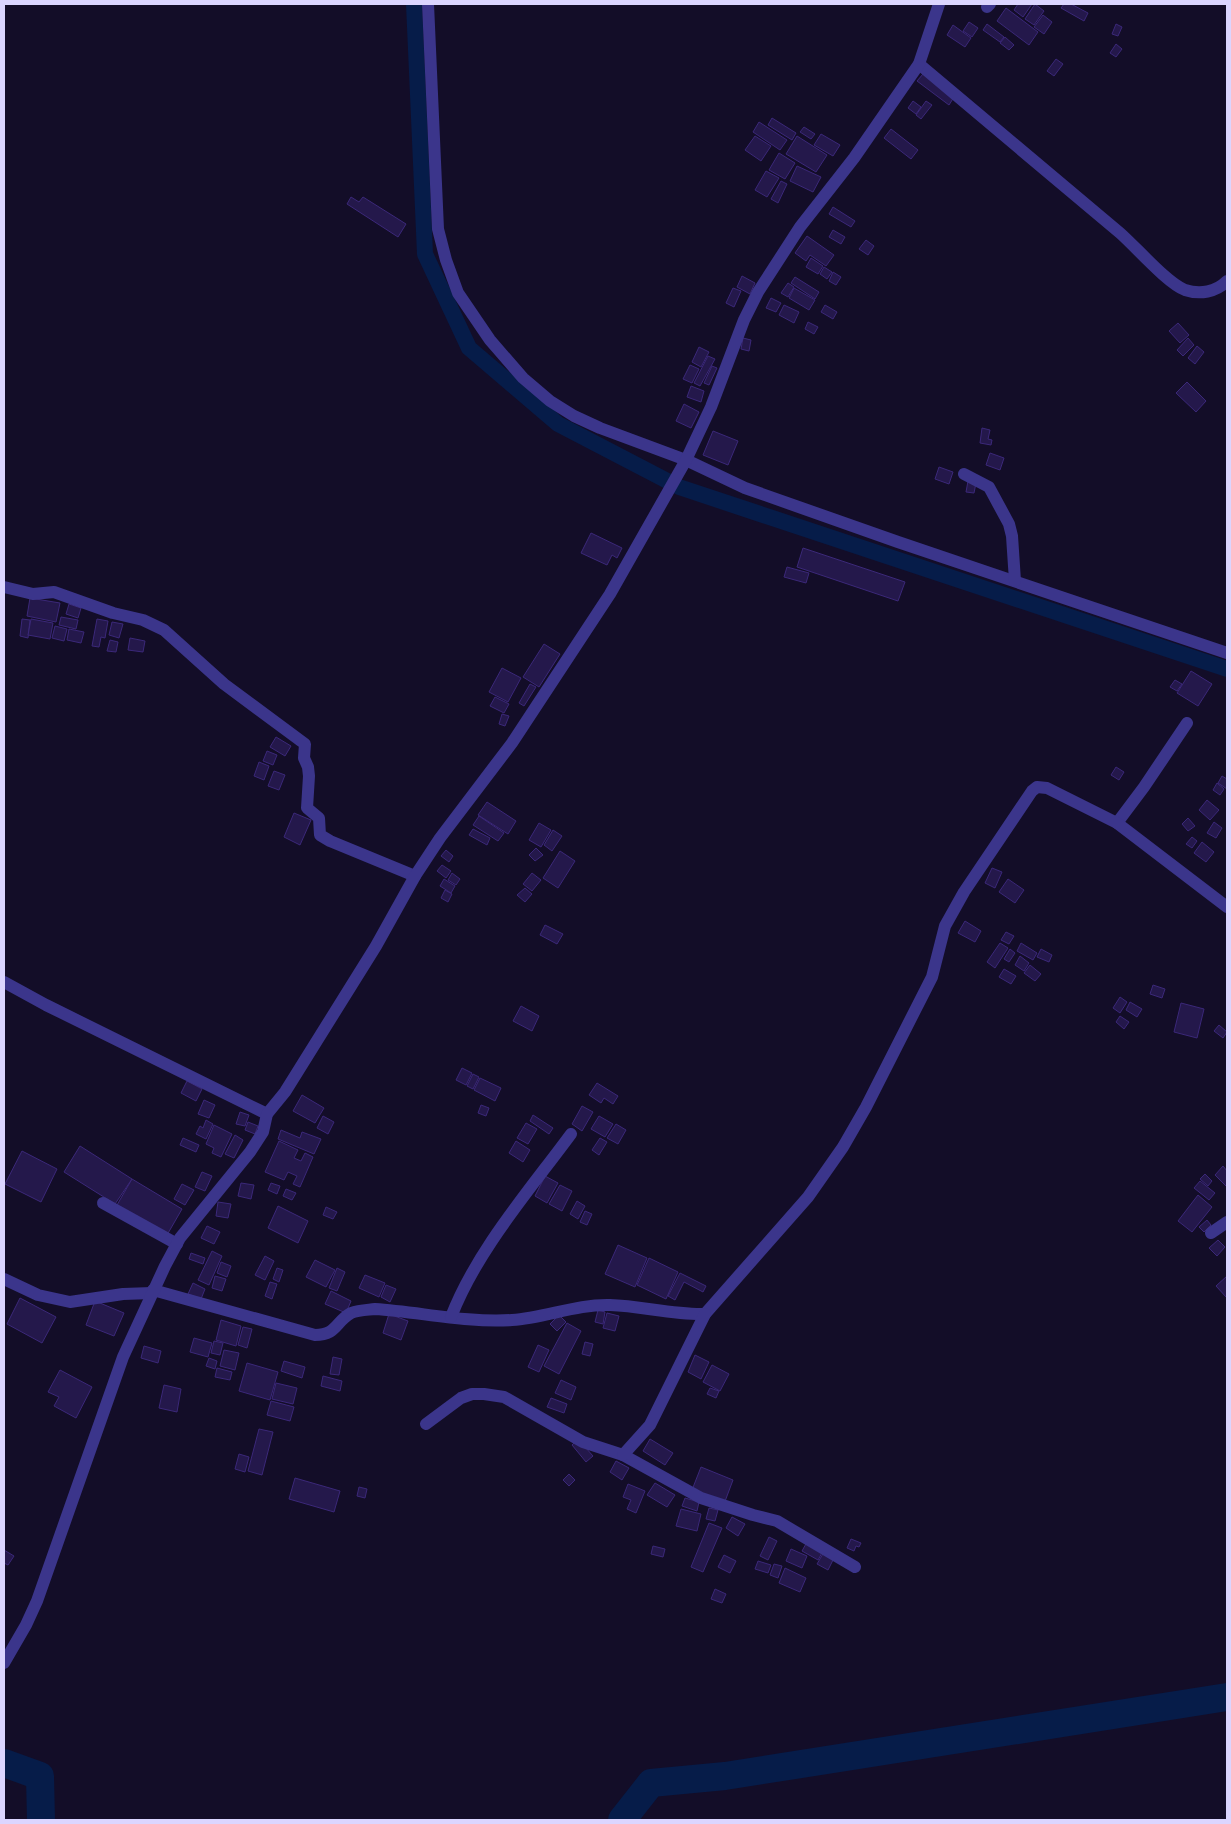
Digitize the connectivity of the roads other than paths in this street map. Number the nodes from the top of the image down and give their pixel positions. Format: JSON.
{"nodes":[{"id":1,"x":428,"y":4,"type":"edge"},
{"id":2,"x":939,"y":4,"type":"edge"},
{"id":3,"x":919,"y":64,"type":"junction"},
{"id":4,"x":1227,"y":281,"type":"edge"},
{"id":5,"x":686,"y":460,"type":"junction"},
{"id":6,"x":964,"y":474,"type":"dead end"},
{"id":7,"x":1015,"y":581,"type":"junction"},
{"id":8,"x":4,"y":588,"type":"edge"},
{"id":9,"x":1227,"y":652,"type":"edge"},
{"id":10,"x":1187,"y":723,"type":"dead end"},
{"id":11,"x":1117,"y":823,"type":"junction"},
{"id":12,"x":415,"y":876,"type":"junction"},
{"id":13,"x":1227,"y":906,"type":"edge"},
{"id":14,"x":4,"y":982,"type":"edge"},
{"id":15,"x":267,"y":1114,"type":"junction"},
{"id":16,"x":571,"y":1134,"type":"dead end"},
{"id":17,"x":103,"y":1203,"type":"dead end"},
{"id":18,"x":1227,"y":1222,"type":"edge"},
{"id":19,"x":1211,"y":1233,"type":"dead end"},
{"id":20,"x":177,"y":1244,"type":"junction"},
{"id":21,"x":4,"y":1279,"type":"edge"},
{"id":22,"x":153,"y":1291,"type":"junction"},
{"id":23,"x":705,"y":1314,"type":"junction"},
{"id":24,"x":451,"y":1317,"type":"junction"},
{"id":25,"x":426,"y":1424,"type":"dead end"},
{"id":26,"x":623,"y":1455,"type":"junction"},
{"id":27,"x":856,"y":1567,"type":"dead end"},
{"id":28,"x":4,"y":1663,"type":"edge"}],
"edges":[{"from":1,"to":5,"type":"street"},
{"from":2,"to":3,"type":"street"},
{"from":3,"to":4,"type":"street"},
{"from":3,"to":5,"type":"street"},
{"from":5,"to":7,"type":"street"},
{"from":5,"to":12,"type":"street"},
{"from":6,"to":7,"type":"street"},
{"from":7,"to":9,"type":"street"},
{"from":8,"to":12,"type":"street"},
{"from":10,"to":11,"type":"street"},
{"from":11,"to":13,"type":"street"},
{"from":11,"to":23,"type":"street"},
{"from":12,"to":15,"type":"street"},
{"from":14,"to":15,"type":"street"},
{"from":15,"to":20,"type":"street"},
{"from":16,"to":24,"type":"street"},
{"from":17,"to":20,"type":"street"},
{"from":18,"to":19,"type":"street"},
{"from":20,"to":22,"type":"street"},
{"from":21,"to":22,"type":"street"},
{"from":22,"to":24,"type":"street"},
{"from":22,"to":28,"type":"street"},
{"from":23,"to":24,"type":"street"},
{"from":23,"to":26,"type":"street"},
{"from":25,"to":26,"type":"street"},
{"from":26,"to":27,"type":"street"}]}
